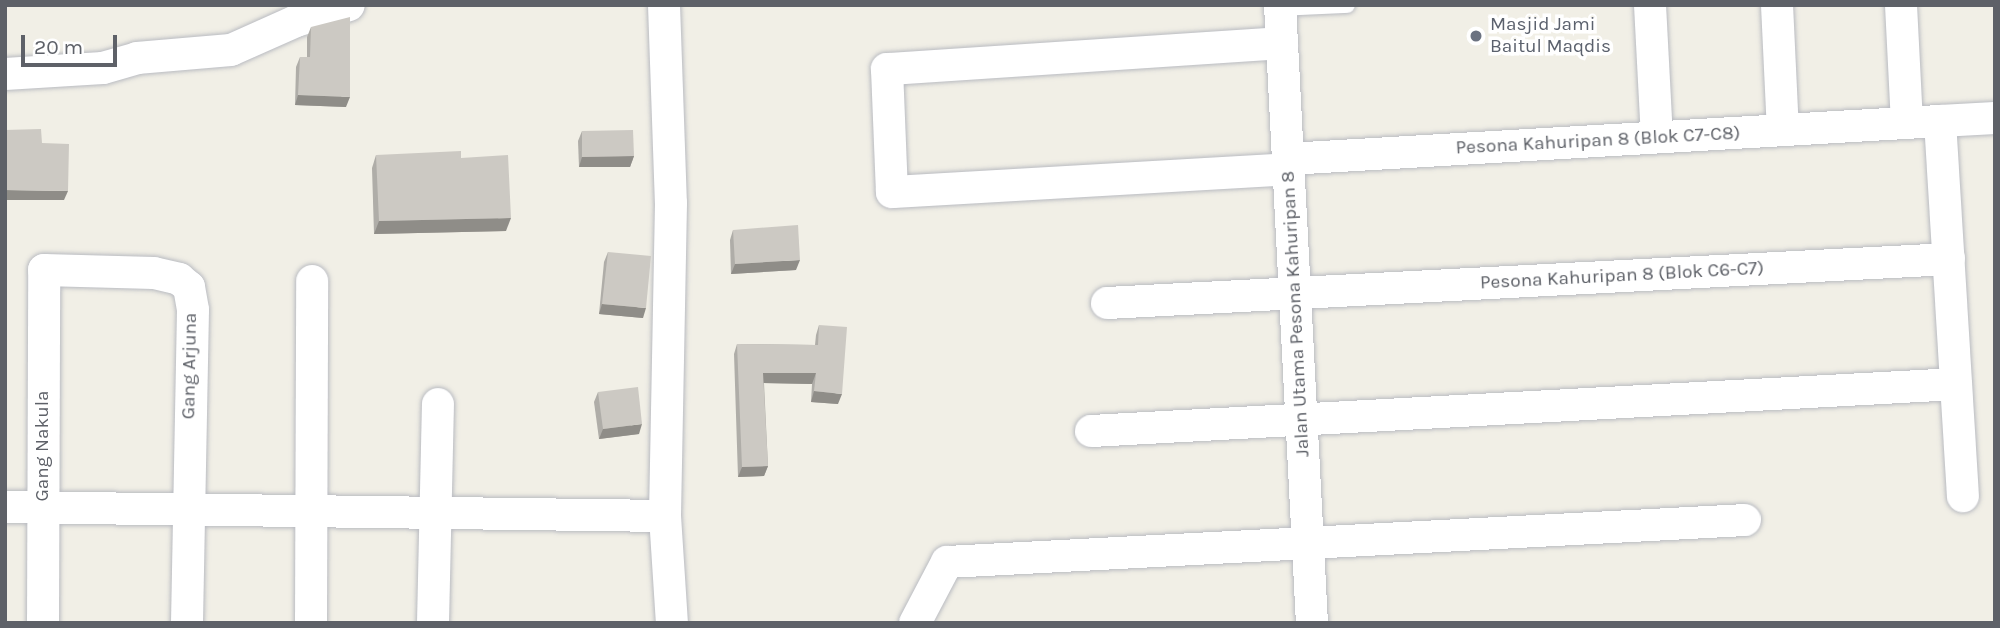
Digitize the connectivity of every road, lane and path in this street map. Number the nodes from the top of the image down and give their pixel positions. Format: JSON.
{"nodes":[{"id":1,"x":349,"y":5,"type":"edge"},
{"id":2,"x":664,"y":5,"type":"edge"},
{"id":3,"x":1347,"y":5,"type":"edge"},
{"id":4,"x":1650,"y":5,"type":"edge"},
{"id":5,"x":1777,"y":5,"type":"edge"},
{"id":6,"x":1901,"y":5,"type":"edge"},
{"id":7,"x":1280,"y":7,"type":"edge"},
{"id":8,"x":1282,"y":43,"type":"junction"},
{"id":9,"x":5,"y":74,"type":"edge"},
{"id":10,"x":1995,"y":118,"type":"edge"},
{"id":11,"x":1940,"y":121,"type":"junction"},
{"id":12,"x":1908,"y":122,"type":"junction"},
{"id":13,"x":1783,"y":130,"type":"junction"},
{"id":14,"x":1657,"y":137,"type":"junction"},
{"id":15,"x":1288,"y":164,"type":"junction"},
{"id":16,"x":1949,"y":259,"type":"junction"},
{"id":17,"x":44,"y":270,"type":"joint"},
{"id":18,"x":312,"y":281,"type":"dead end"},
{"id":19,"x":1295,"y":294,"type":"junction"},
{"id":20,"x":1107,"y":303,"type":"dead end"},
{"id":21,"x":1956,"y":384,"type":"junction"},
{"id":22,"x":438,"y":404,"type":"dead end"},
{"id":23,"x":1301,"y":419,"type":"junction"},
{"id":24,"x":1091,"y":431,"type":"dead end"},
{"id":25,"x":1963,"y":496,"type":"dead end"},
{"id":26,"x":5,"y":507,"type":"edge"},
{"id":27,"x":43,"y":507,"type":"junction"},
{"id":28,"x":188,"y":510,"type":"junction"},
{"id":29,"x":313,"y":513,"type":"junction"},
{"id":30,"x":436,"y":514,"type":"junction"},
{"id":31,"x":665,"y":516,"type":"junction"},
{"id":32,"x":1745,"y":520,"type":"dead end"},
{"id":33,"x":1308,"y":543,"type":"junction"},
{"id":34,"x":43,"y":623,"type":"edge"},
{"id":35,"x":187,"y":623,"type":"edge"},
{"id":36,"x":311,"y":623,"type":"edge"},
{"id":37,"x":433,"y":623,"type":"edge"},
{"id":38,"x":672,"y":623,"type":"edge"},
{"id":39,"x":915,"y":623,"type":"edge"},
{"id":40,"x":1312,"y":623,"type":"edge"}],
"edges":[{"from":1,"to":9,"type":"street"},
{"from":2,"to":31,"type":"street"},
{"from":3,"to":7,"type":"lane"},
{"from":4,"to":14,"type":"street"},
{"from":5,"to":13,"type":"street"},
{"from":6,"to":12,"type":"street"},
{"from":7,"to":8,"type":"street","name":"Jalan Utama Pesona Kahuripan 8"},
{"from":8,"to":15,"type":"street","name":"Jalan Utama Pesona Kahuripan 8"},
{"from":8,"to":15,"type":"street","name":"Pesona Kahuripan 8 (Blok C7-C8)"},
{"from":10,"to":11,"type":"street","name":"Pesona Kahuripan 8 (Blok C7-C8)"},
{"from":11,"to":12,"type":"street","name":"Pesona Kahuripan 8 (Blok C7-C8)"},
{"from":11,"to":16,"type":"street"},
{"from":12,"to":13,"type":"street","name":"Pesona Kahuripan 8 (Blok C7-C8)"},
{"from":13,"to":14,"type":"street","name":"Pesona Kahuripan 8 (Blok C7-C8)"},
{"from":14,"to":15,"type":"street","name":"Pesona Kahuripan 8 (Blok C7-C8)"},
{"from":15,"to":19,"type":"street","name":"Jalan Utama Pesona Kahuripan 8"},
{"from":16,"to":19,"type":"street","name":"Pesona Kahuripan 8 (Blok C6-C7)"},
{"from":16,"to":21,"type":"street"},
{"from":17,"to":27,"type":"street","name":"Gang Nakula"},
{"from":17,"to":28,"type":"street","name":"Gang Arjuna"},
{"from":18,"to":29,"type":"street"},
{"from":19,"to":20,"type":"street","name":"Pesona Kahuripan 8 (Blok C6-C7)"},
{"from":19,"to":23,"type":"street","name":"Jalan Utama Pesona Kahuripan 8"},
{"from":21,"to":23,"type":"street"},
{"from":21,"to":25,"type":"street"},
{"from":22,"to":30,"type":"street"},
{"from":23,"to":24,"type":"street"},
{"from":23,"to":33,"type":"street","name":"Jalan Utama Pesona Kahuripan 8"},
{"from":26,"to":27,"type":"street"},
{"from":27,"to":28,"type":"street"},
{"from":27,"to":34,"type":"street","name":"Gang Nakula"},
{"from":28,"to":29,"type":"street"},
{"from":28,"to":35,"type":"street"},
{"from":29,"to":30,"type":"street"},
{"from":29,"to":36,"type":"street"},
{"from":30,"to":31,"type":"street"},
{"from":30,"to":37,"type":"street"},
{"from":31,"to":38,"type":"street"},
{"from":32,"to":33,"type":"street"},
{"from":33,"to":39,"type":"street"},
{"from":33,"to":40,"type":"street","name":"Jalan Utama Pesona Kahuripan 8"}]}
